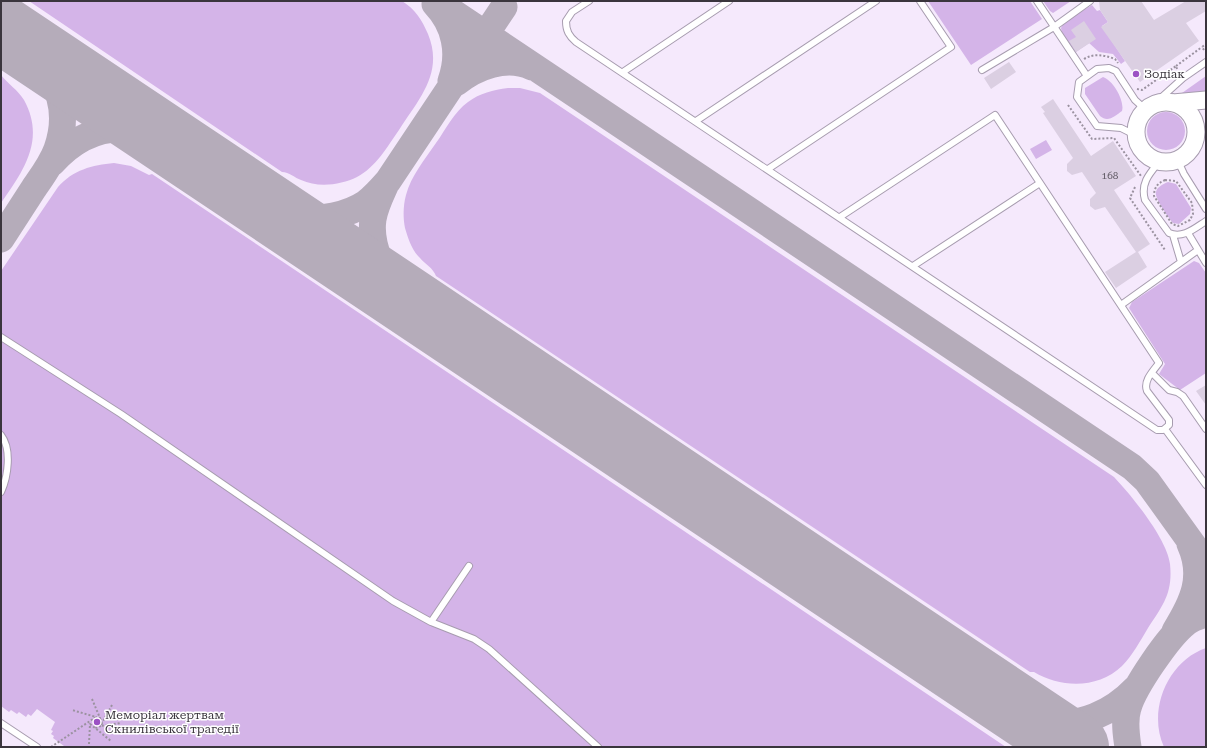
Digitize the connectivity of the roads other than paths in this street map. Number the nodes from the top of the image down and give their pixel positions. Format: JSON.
{"nodes":[{"id":1,"x":589,"y":1,"type":"edge"},
{"id":2,"x":729,"y":1,"type":"edge"},
{"id":3,"x":876,"y":1,"type":"edge"},
{"id":4,"x":920,"y":1,"type":"edge"},
{"id":5,"x":1037,"y":1,"type":"edge"},
{"id":6,"x":1090,"y":1,"type":"edge"},
{"id":7,"x":1054,"y":27,"type":"junction"},
{"id":8,"x":1206,"y":62,"type":"edge"},
{"id":9,"x":982,"y":70,"type":"dead end"},
{"id":10,"x":623,"y":72,"type":"junction"},
{"id":11,"x":1088,"y":76,"type":"junction"},
{"id":12,"x":1206,"y":100,"type":"edge"},
{"id":13,"x":1173,"y":103,"type":"junction"},
{"id":14,"x":1150,"y":107,"type":"junction"},
{"id":15,"x":1206,"y":110,"type":"edge"},
{"id":16,"x":696,"y":121,"type":"junction"},
{"id":17,"x":1137,"y":136,"type":"junction"},
{"id":18,"x":1195,"y":139,"type":"junction"},
{"id":19,"x":1177,"y":159,"type":"junction"},
{"id":20,"x":1160,"y":161,"type":"junction"},
{"id":21,"x":768,"y":169,"type":"junction"},
{"id":22,"x":1040,"y":183,"type":"junction"},
{"id":23,"x":1206,"y":209,"type":"edge"},
{"id":24,"x":840,"y":217,"type":"junction"},
{"id":25,"x":1206,"y":221,"type":"edge"},
{"id":26,"x":1188,"y":233,"type":"junction"},
{"id":27,"x":1173,"y":235,"type":"junction"},
{"id":28,"x":1198,"y":250,"type":"junction"},
{"id":29,"x":1181,"y":262,"type":"junction"},
{"id":30,"x":1206,"y":263,"type":"edge"},
{"id":31,"x":913,"y":266,"type":"junction"},
{"id":32,"x":1121,"y":305,"type":"junction"},
{"id":33,"x":1,"y":337,"type":"edge"},
{"id":34,"x":1152,"y":373,"type":"junction"},
{"id":35,"x":1165,"y":429,"type":"junction"},
{"id":36,"x":1206,"y":429,"type":"edge"},
{"id":37,"x":1,"y":435,"type":"edge"},
{"id":38,"x":1206,"y":486,"type":"edge"},
{"id":39,"x":1,"y":492,"type":"edge"},
{"id":40,"x":469,"y":566,"type":"dead end"},
{"id":41,"x":431,"y":622,"type":"junction"},
{"id":42,"x":1,"y":723,"type":"edge"},
{"id":43,"x":36,"y":747,"type":"edge"},
{"id":44,"x":598,"y":747,"type":"edge"}],
"edges":[{"from":1,"to":10,"type":"lane"},
{"from":2,"to":10,"type":"lane"},
{"from":3,"to":16,"type":"lane"},
{"from":4,"to":21,"type":"lane"},
{"from":5,"to":7,"type":"lane"},
{"from":6,"to":7,"type":"lane"},
{"from":7,"to":9,"type":"lane"},
{"from":7,"to":11,"type":"lane"},
{"from":8,"to":14,"type":"lane"},
{"from":10,"to":16,"type":"lane"},
{"from":11,"to":14,"type":"lane"},
{"from":11,"to":17,"type":"lane"},
{"from":12,"to":13,"type":"main road"},
{"from":13,"to":14,"type":"main road"},
{"from":13,"to":18,"type":"main road"},
{"from":14,"to":17,"type":"main road"},
{"from":15,"to":18,"type":"main road"},
{"from":16,"to":21,"type":"lane"},
{"from":17,"to":20,"type":"main road"},
{"from":18,"to":19,"type":"main road"},
{"from":19,"to":20,"type":"main road"},
{"from":19,"to":23,"type":"lane"},
{"from":20,"to":27,"type":"lane"},
{"from":21,"to":24,"type":"lane"},
{"from":22,"to":24,"type":"lane"},
{"from":22,"to":31,"type":"lane"},
{"from":22,"to":32,"type":"lane"},
{"from":24,"to":31,"type":"lane"},
{"from":25,"to":26,"type":"lane"},
{"from":26,"to":27,"type":"lane"},
{"from":26,"to":28,"type":"lane"},
{"from":27,"to":29,"type":"lane"},
{"from":28,"to":29,"type":"lane"},
{"from":28,"to":30,"type":"lane"},
{"from":29,"to":32,"type":"lane"},
{"from":31,"to":35,"type":"lane"},
{"from":32,"to":34,"type":"lane"},
{"from":33,"to":41,"type":"lane"},
{"from":34,"to":35,"type":"lane"},
{"from":34,"to":36,"type":"lane"},
{"from":35,"to":38,"type":"lane"},
{"from":37,"to":39,"type":"lane"},
{"from":40,"to":41,"type":"lane"},
{"from":41,"to":44,"type":"lane"},
{"from":42,"to":43,"type":"lane"}]}
